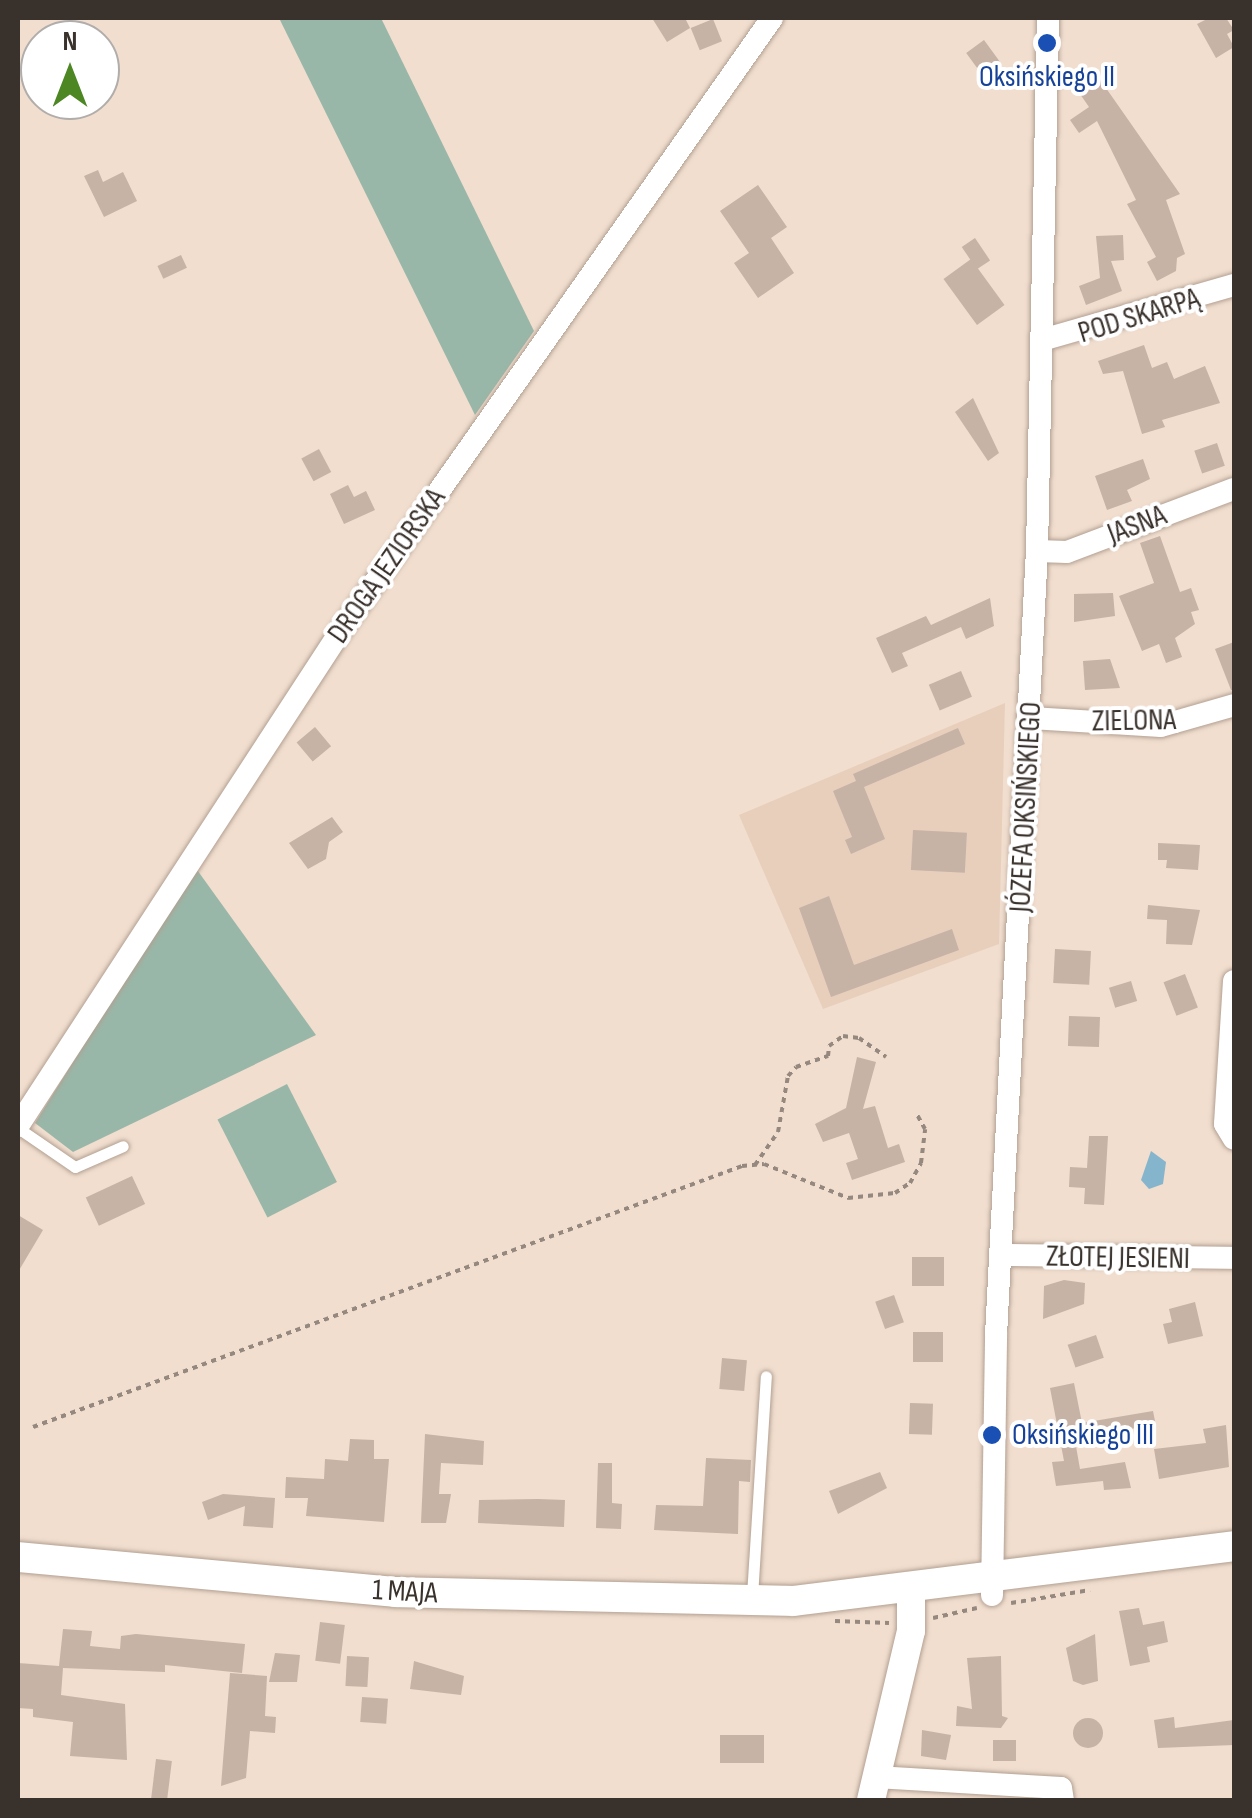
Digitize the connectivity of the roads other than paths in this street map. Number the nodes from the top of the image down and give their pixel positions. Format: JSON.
{"nodes":[{"id":1,"x":772,"y":18,"type":"edge"},
{"id":2,"x":1048,"y":18,"type":"edge"},
{"id":3,"x":1234,"y":285,"type":"edge"},
{"id":4,"x":1042,"y":340,"type":"junction"},
{"id":5,"x":1234,"y":489,"type":"edge"},
{"id":6,"x":1038,"y":551,"type":"junction"},
{"id":7,"x":1234,"y":705,"type":"edge"},
{"id":8,"x":1031,"y":718,"type":"junction"},
{"id":9,"x":1234,"y":981,"type":"edge"},
{"id":10,"x":18,"y":1127,"type":"edge"},
{"id":11,"x":1234,"y":1139,"type":"edge"},
{"id":12,"x":123,"y":1146,"type":"dead end"},
{"id":13,"x":1001,"y":1255,"type":"junction"},
{"id":14,"x":1234,"y":1258,"type":"edge"},
{"id":15,"x":766,"y":1376,"type":"dead end"},
{"id":16,"x":1234,"y":1546,"type":"edge"},
{"id":17,"x":18,"y":1557,"type":"edge"},
{"id":18,"x":991,"y":1587,"type":"junction"},
{"id":19,"x":911,"y":1599,"type":"junction"},
{"id":20,"x":752,"y":1601,"type":"junction"},
{"id":21,"x":873,"y":1789,"type":"edge"},
{"id":22,"x":1063,"y":1800,"type":"edge"}],
"edges":[{"from":1,"to":10,"type":"street","name":"DROGA JEZIORSKA"},
{"from":2,"to":4,"type":"street","name":"JÓZEFA OKSIŃSKIEGO"},
{"from":3,"to":4,"type":"street","name":"POD SKARPĄ"},
{"from":4,"to":6,"type":"street","name":"JÓZEFA OKSIŃSKIEGO"},
{"from":5,"to":6,"type":"street","name":"JASNA"},
{"from":6,"to":8,"type":"street","name":"JÓZEFA OKSIŃSKIEGO"},
{"from":7,"to":8,"type":"street","name":"ZIELONA"},
{"from":8,"to":13,"type":"street","name":"JÓZEFA OKSIŃSKIEGO"},
{"from":9,"to":11,"type":"street"},
{"from":10,"to":12,"type":"lane"},
{"from":13,"to":14,"type":"street","name":"ZŁOTEJ JESIENI"},
{"from":13,"to":18,"type":"street","name":"JÓZEFA OKSIŃSKIEGO"},
{"from":15,"to":20,"type":"lane"},
{"from":16,"to":18,"type":"main road","name":"1 MAJA"},
{"from":17,"to":20,"type":"main road","name":"1 MAJA"},
{"from":18,"to":19,"type":"main road","name":"1 MAJA"},
{"from":19,"to":20,"type":"main road","name":"1 MAJA"},
{"from":19,"to":21,"type":"street"},
{"from":21,"to":22,"type":"street"}]}
